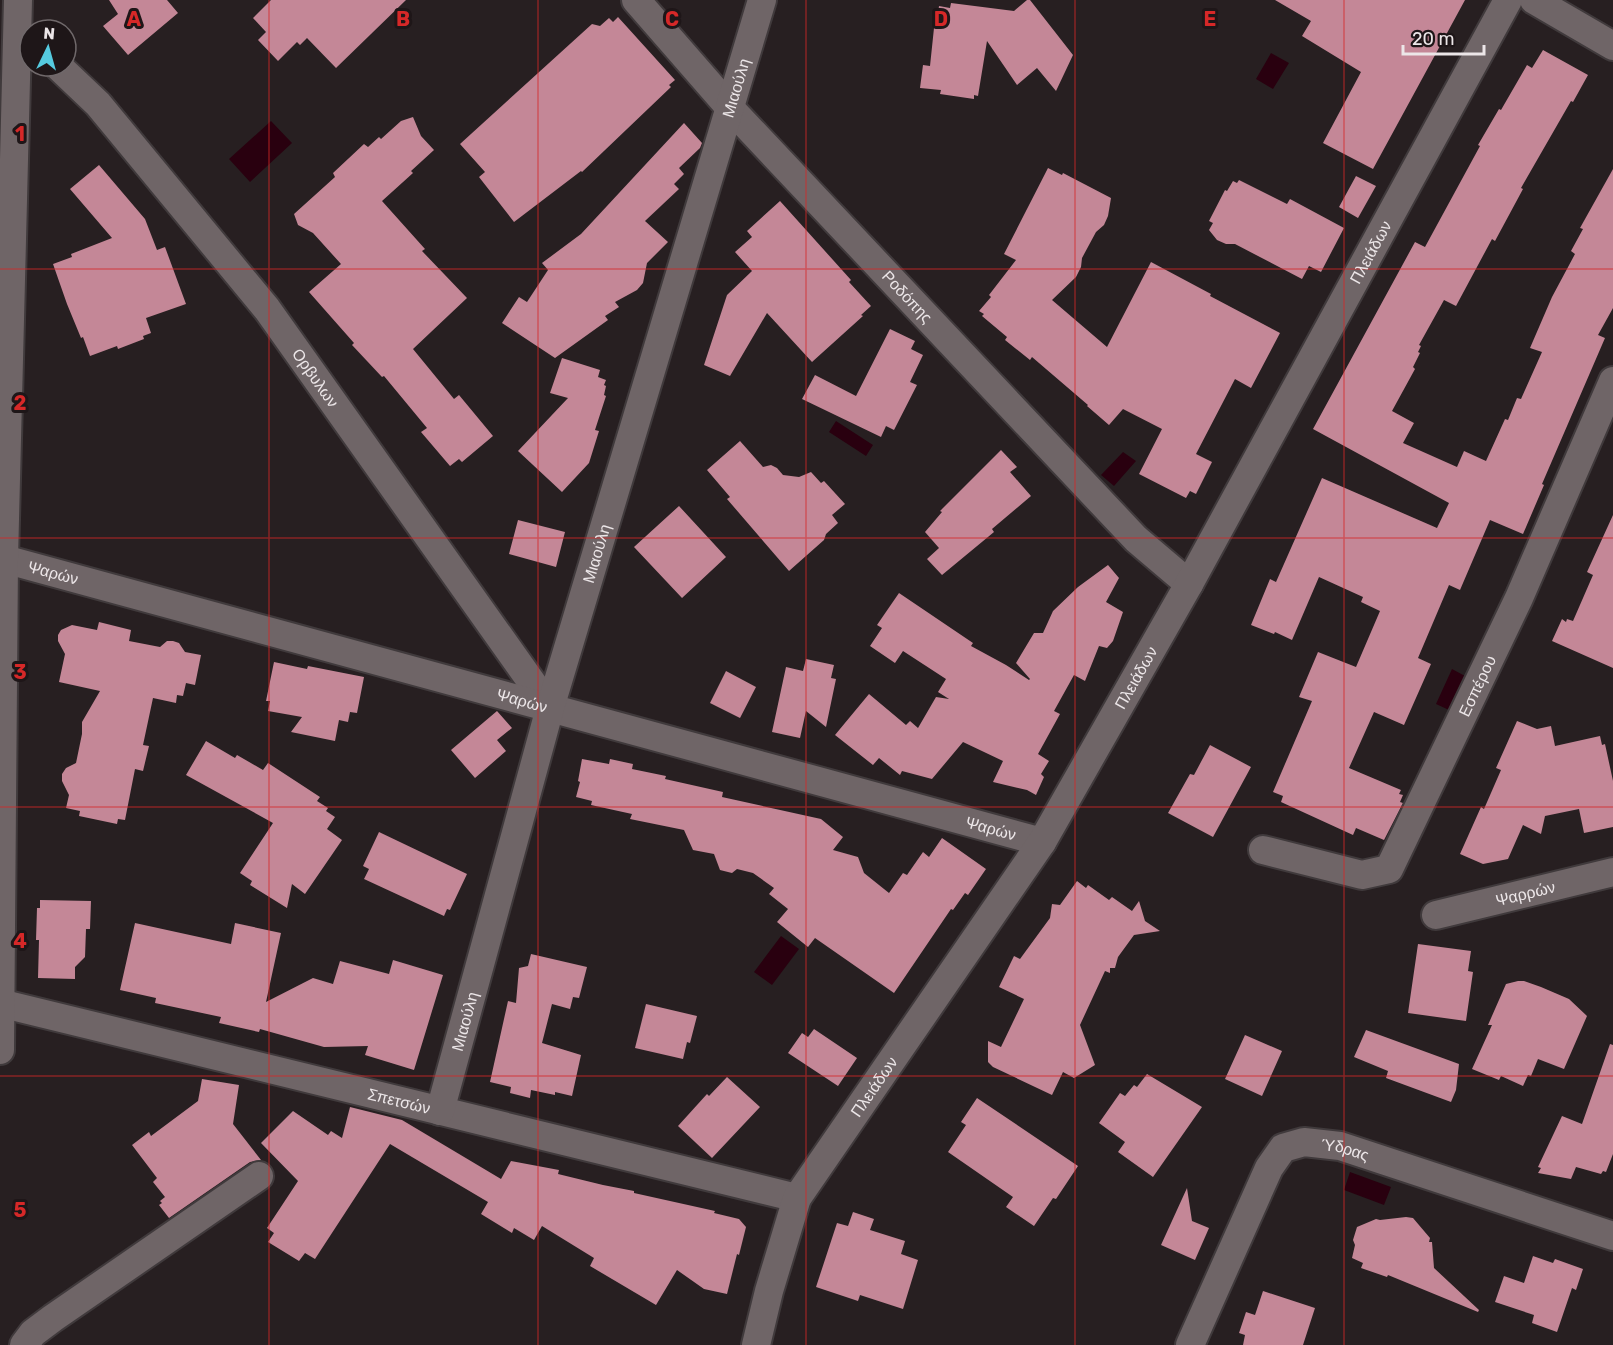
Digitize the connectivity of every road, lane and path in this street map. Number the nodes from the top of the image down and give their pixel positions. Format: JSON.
{"nodes":[{"id":1,"x":18,"y":0,"type":"edge"},
{"id":2,"x":636,"y":0,"type":"edge"},
{"id":3,"x":762,"y":0,"type":"edge"},
{"id":4,"x":1508,"y":0,"type":"edge"},
{"id":5,"x":1534,"y":0,"type":"edge"},
{"id":6,"x":21,"y":18,"type":"edge"},
{"id":7,"x":1613,"y":46,"type":"edge"},
{"id":8,"x":18,"y":76,"type":"edge"},
{"id":9,"x":71,"y":78,"type":"edge"},
{"id":10,"x":730,"y":108,"type":"junction"},
{"id":11,"x":7,"y":139,"type":"edge"},
{"id":12,"x":1613,"y":381,"type":"edge"},
{"id":13,"x":4,"y":559,"type":"junction"},
{"id":14,"x":1189,"y":584,"type":"junction"},
{"id":15,"x":1,"y":699,"type":"edge"},
{"id":16,"x":550,"y":708,"type":"junction"},
{"id":17,"x":1041,"y":842,"type":"junction"},
{"id":18,"x":1263,"y":850,"type":"dead end"},
{"id":19,"x":1613,"y":872,"type":"edge"},
{"id":20,"x":1436,"y":915,"type":"dead end"},
{"id":21,"x":0,"y":1003,"type":"edge"},
{"id":22,"x":0,"y":1050,"type":"edge"},
{"id":23,"x":440,"y":1110,"type":"junction"},
{"id":24,"x":259,"y":1176,"type":"dead end"},
{"id":25,"x":797,"y":1198,"type":"junction"},
{"id":26,"x":1613,"y":1236,"type":"edge"},
{"id":27,"x":24,"y":1345,"type":"edge"},
{"id":28,"x":756,"y":1345,"type":"edge"},
{"id":29,"x":1190,"y":1345,"type":"edge"}],
"edges":[{"from":1,"to":6,"type":"street"},
{"from":2,"to":10,"type":"street","name":"Ροδόπης"},
{"from":3,"to":10,"type":"street","name":"Μιαούλη"},
{"from":4,"to":14,"type":"street","name":"Πλειάδων"},
{"from":5,"to":7,"type":"street"},
{"from":8,"to":11,"type":"street"},
{"from":9,"to":16,"type":"street","name":"Ορβυλων"},
{"from":10,"to":14,"type":"street","name":"Ροδόπης"},
{"from":10,"to":16,"type":"street","name":"Μιαούλη"},
{"from":11,"to":13,"type":"street"},
{"from":12,"to":18,"type":"street","name":"Εσπέρου"},
{"from":13,"to":15,"type":"street"},
{"from":13,"to":16,"type":"street","name":"Ψαρών"},
{"from":14,"to":17,"type":"street","name":"Πλειάδων"},
{"from":15,"to":21,"type":"street"},
{"from":16,"to":17,"type":"street","name":"Ψαρών"},
{"from":16,"to":23,"type":"street","name":"Μιαούλη"},
{"from":17,"to":25,"type":"street","name":"Πλειάδων"},
{"from":19,"to":20,"type":"street","name":"Ψαρρών"},
{"from":21,"to":22,"type":"street"},
{"from":21,"to":23,"type":"street","name":"Σπετσών"},
{"from":23,"to":25,"type":"street","name":"Σπετσών"},
{"from":24,"to":27,"type":"street"},
{"from":25,"to":28,"type":"street","name":"Πλειάδων"},
{"from":26,"to":29,"type":"street","name":"Ύδρας"}]}
